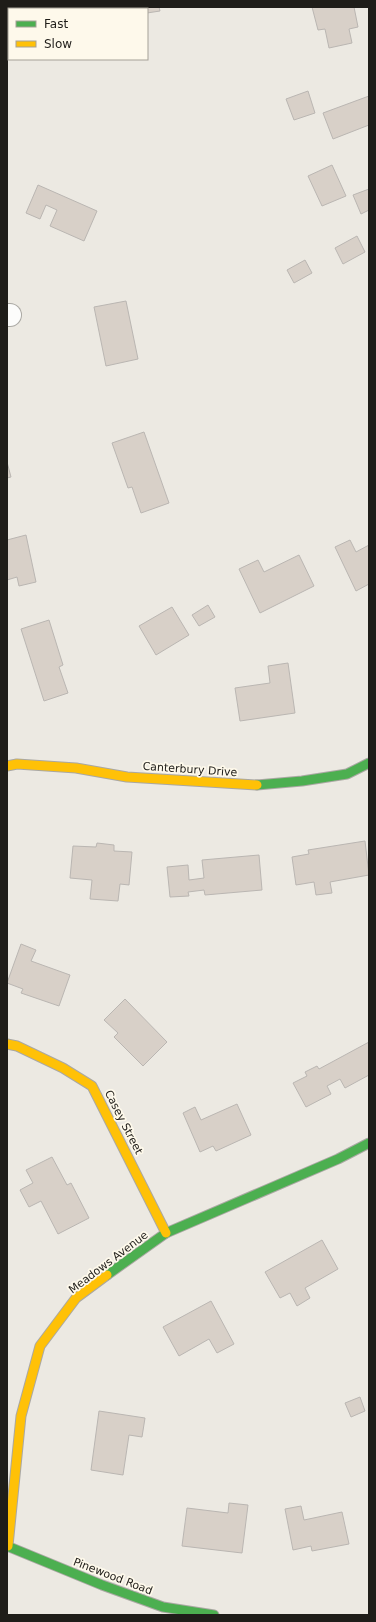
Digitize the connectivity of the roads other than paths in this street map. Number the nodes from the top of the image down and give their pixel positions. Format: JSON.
{"nodes":[{"id":1,"x":369,"y":763,"type":"edge"},
{"id":2,"x":7,"y":766,"type":"edge"},
{"id":3,"x":7,"y":1044,"type":"edge"},
{"id":4,"x":369,"y":1143,"type":"edge"},
{"id":5,"x":166,"y":1233,"type":"junction"},
{"id":6,"x":7,"y":1546,"type":"edge"},
{"id":7,"x":214,"y":1615,"type":"edge"}],
"edges":[{"from":1,"to":2,"type":"street","name":"Canterbury Drive"},
{"from":3,"to":5,"type":"street","name":"Casey Street"},
{"from":4,"to":5,"type":"street","name":"Meadows Avenue"},
{"from":5,"to":6,"type":"street","name":"Meadows Avenue"},
{"from":6,"to":7,"type":"street","name":"Pinewood Road"}]}
